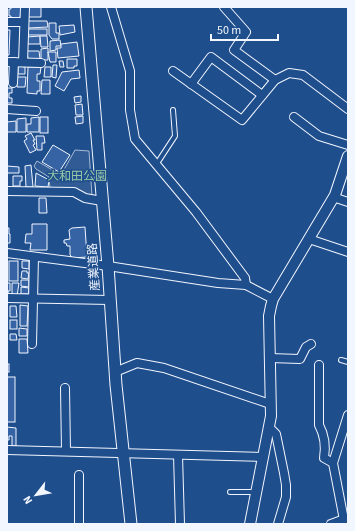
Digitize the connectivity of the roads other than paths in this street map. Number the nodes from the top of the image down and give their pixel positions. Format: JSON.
{"nodes":[{"id":1,"x":25,"y":7,"type":"edge"},
{"id":2,"x":86,"y":7,"type":"edge"},
{"id":3,"x":111,"y":7,"type":"edge"},
{"id":4,"x":224,"y":7,"type":"edge"},
{"id":5,"x":7,"y":22,"type":"edge"},
{"id":6,"x":24,"y":22,"type":"junction"},
{"id":7,"x":10,"y":62,"type":"edge"},
{"id":8,"x":23,"y":62,"type":"junction"},
{"id":9,"x":41,"y":62,"type":"dead end"},
{"id":10,"x":173,"y":71,"type":"dead end"},
{"id":11,"x":275,"y":80,"type":"junction"},
{"id":12,"x":13,"y":83,"type":"dead end"},
{"id":13,"x":191,"y":84,"type":"junction"},
{"id":14,"x":262,"y":95,"type":"junction"},
{"id":15,"x":7,"y":109,"type":"edge"},
{"id":16,"x":348,"y":109,"type":"edge"},
{"id":17,"x":173,"y":110,"type":"dead end"},
{"id":18,"x":36,"y":111,"type":"dead end"},
{"id":19,"x":294,"y":117,"type":"dead end"},
{"id":20,"x":348,"y":145,"type":"edge"},
{"id":21,"x":348,"y":156,"type":"edge"},
{"id":22,"x":156,"y":165,"type":"junction"},
{"id":23,"x":7,"y":191,"type":"edge"},
{"id":24,"x":333,"y":197,"type":"junction"},
{"id":25,"x":102,"y":201,"type":"junction"},
{"id":26,"x":348,"y":202,"type":"edge"},
{"id":27,"x":309,"y":239,"type":"junction"},
{"id":28,"x":348,"y":252,"type":"edge"},
{"id":29,"x":7,"y":253,"type":"edge"},
{"id":30,"x":34,"y":257,"type":"junction"},
{"id":31,"x":108,"y":266,"type":"junction"},
{"id":32,"x":246,"y":285,"type":"junction"},
{"id":33,"x":7,"y":298,"type":"edge"},
{"id":34,"x":273,"y":299,"type":"junction"},
{"id":35,"x":32,"y":300,"type":"junction"},
{"id":36,"x":110,"y":300,"type":"junction"},
{"id":37,"x":32,"y":344,"type":"dead end"},
{"id":38,"x":311,"y":344,"type":"dead end"},
{"id":39,"x":270,"y":358,"type":"junction"},
{"id":40,"x":341,"y":360,"type":"dead end"},
{"id":41,"x":348,"y":362,"type":"edge"},
{"id":42,"x":319,"y":365,"type":"dead end"},
{"id":43,"x":115,"y":372,"type":"junction"},
{"id":44,"x":65,"y":388,"type":"dead end"},
{"id":45,"x":270,"y":404,"type":"junction"},
{"id":46,"x":348,"y":415,"type":"edge"},
{"id":47,"x":269,"y":427,"type":"junction"},
{"id":48,"x":7,"y":450,"type":"edge"},
{"id":49,"x":66,"y":452,"type":"junction"},
{"id":50,"x":123,"y":453,"type":"junction"},
{"id":51,"x":178,"y":455,"type":"junction"},
{"id":52,"x":263,"y":457,"type":"junction"},
{"id":53,"x":333,"y":463,"type":"junction"},
{"id":54,"x":79,"y":475,"type":"dead end"},
{"id":55,"x":230,"y":492,"type":"dead end"},
{"id":56,"x":256,"y":492,"type":"junction"},
{"id":57,"x":346,"y":518,"type":"edge"},
{"id":58,"x":79,"y":524,"type":"edge"},
{"id":59,"x":131,"y":524,"type":"edge"},
{"id":60,"x":180,"y":524,"type":"edge"},
{"id":61,"x":250,"y":524,"type":"edge"},
{"id":62,"x":278,"y":524,"type":"edge"},
{"id":63,"x":331,"y":524,"type":"edge"}],
"edges":[{"from":1,"to":6,"type":"street"},
{"from":2,"to":25,"type":"main road","name":"産業道路"},
{"from":3,"to":22,"type":"street"},
{"from":4,"to":11,"type":"street"},
{"from":5,"to":6,"type":"street"},
{"from":6,"to":8,"type":"street"},
{"from":7,"to":8,"type":"street"},
{"from":7,"to":12,"type":"street"},
{"from":8,"to":9,"type":"street"},
{"from":10,"to":13,"type":"street"},
{"from":11,"to":14,"type":"street"},
{"from":11,"to":16,"type":"street"},
{"from":13,"to":14,"type":"street"},
{"from":13,"to":14,"type":"street"},
{"from":15,"to":18,"type":"street"},
{"from":17,"to":22,"type":"lane"},
{"from":19,"to":20,"type":"street"},
{"from":21,"to":24,"type":"street"},
{"from":22,"to":32,"type":"street"},
{"from":23,"to":25,"type":"street"},
{"from":24,"to":26,"type":"street"},
{"from":24,"to":27,"type":"street"},
{"from":25,"to":31,"type":"main road","name":"産業道路"},
{"from":27,"to":28,"type":"street"},
{"from":27,"to":34,"type":"street"},
{"from":29,"to":30,"type":"street"},
{"from":30,"to":31,"type":"street"},
{"from":30,"to":35,"type":"street"},
{"from":31,"to":32,"type":"street"},
{"from":31,"to":36,"type":"main road","name":"産業道路"},
{"from":32,"to":34,"type":"street"},
{"from":33,"to":35,"type":"street"},
{"from":34,"to":39,"type":"street"},
{"from":35,"to":36,"type":"street"},
{"from":35,"to":37,"type":"street"},
{"from":36,"to":43,"type":"main road","name":"産業道路"},
{"from":38,"to":39,"type":"street"},
{"from":39,"to":45,"type":"street"},
{"from":40,"to":41,"type":"lane"},
{"from":42,"to":53,"type":"street"},
{"from":43,"to":45,"type":"street"},
{"from":43,"to":50,"type":"main road","name":"産業道路"},
{"from":44,"to":49,"type":"street"},
{"from":45,"to":47,"type":"street"},
{"from":46,"to":53,"type":"street"},
{"from":47,"to":52,"type":"street"},
{"from":47,"to":62,"type":"street"},
{"from":48,"to":49,"type":"street"},
{"from":49,"to":50,"type":"street"},
{"from":50,"to":51,"type":"street"},
{"from":50,"to":59,"type":"main road","name":"産業道路"},
{"from":51,"to":52,"type":"street"},
{"from":51,"to":60,"type":"street"},
{"from":52,"to":56,"type":"street"},
{"from":53,"to":57,"type":"street"},
{"from":54,"to":58,"type":"street"},
{"from":55,"to":56,"type":"lane"},
{"from":56,"to":61,"type":"street"},
{"from":57,"to":63,"type":"street"}]}
